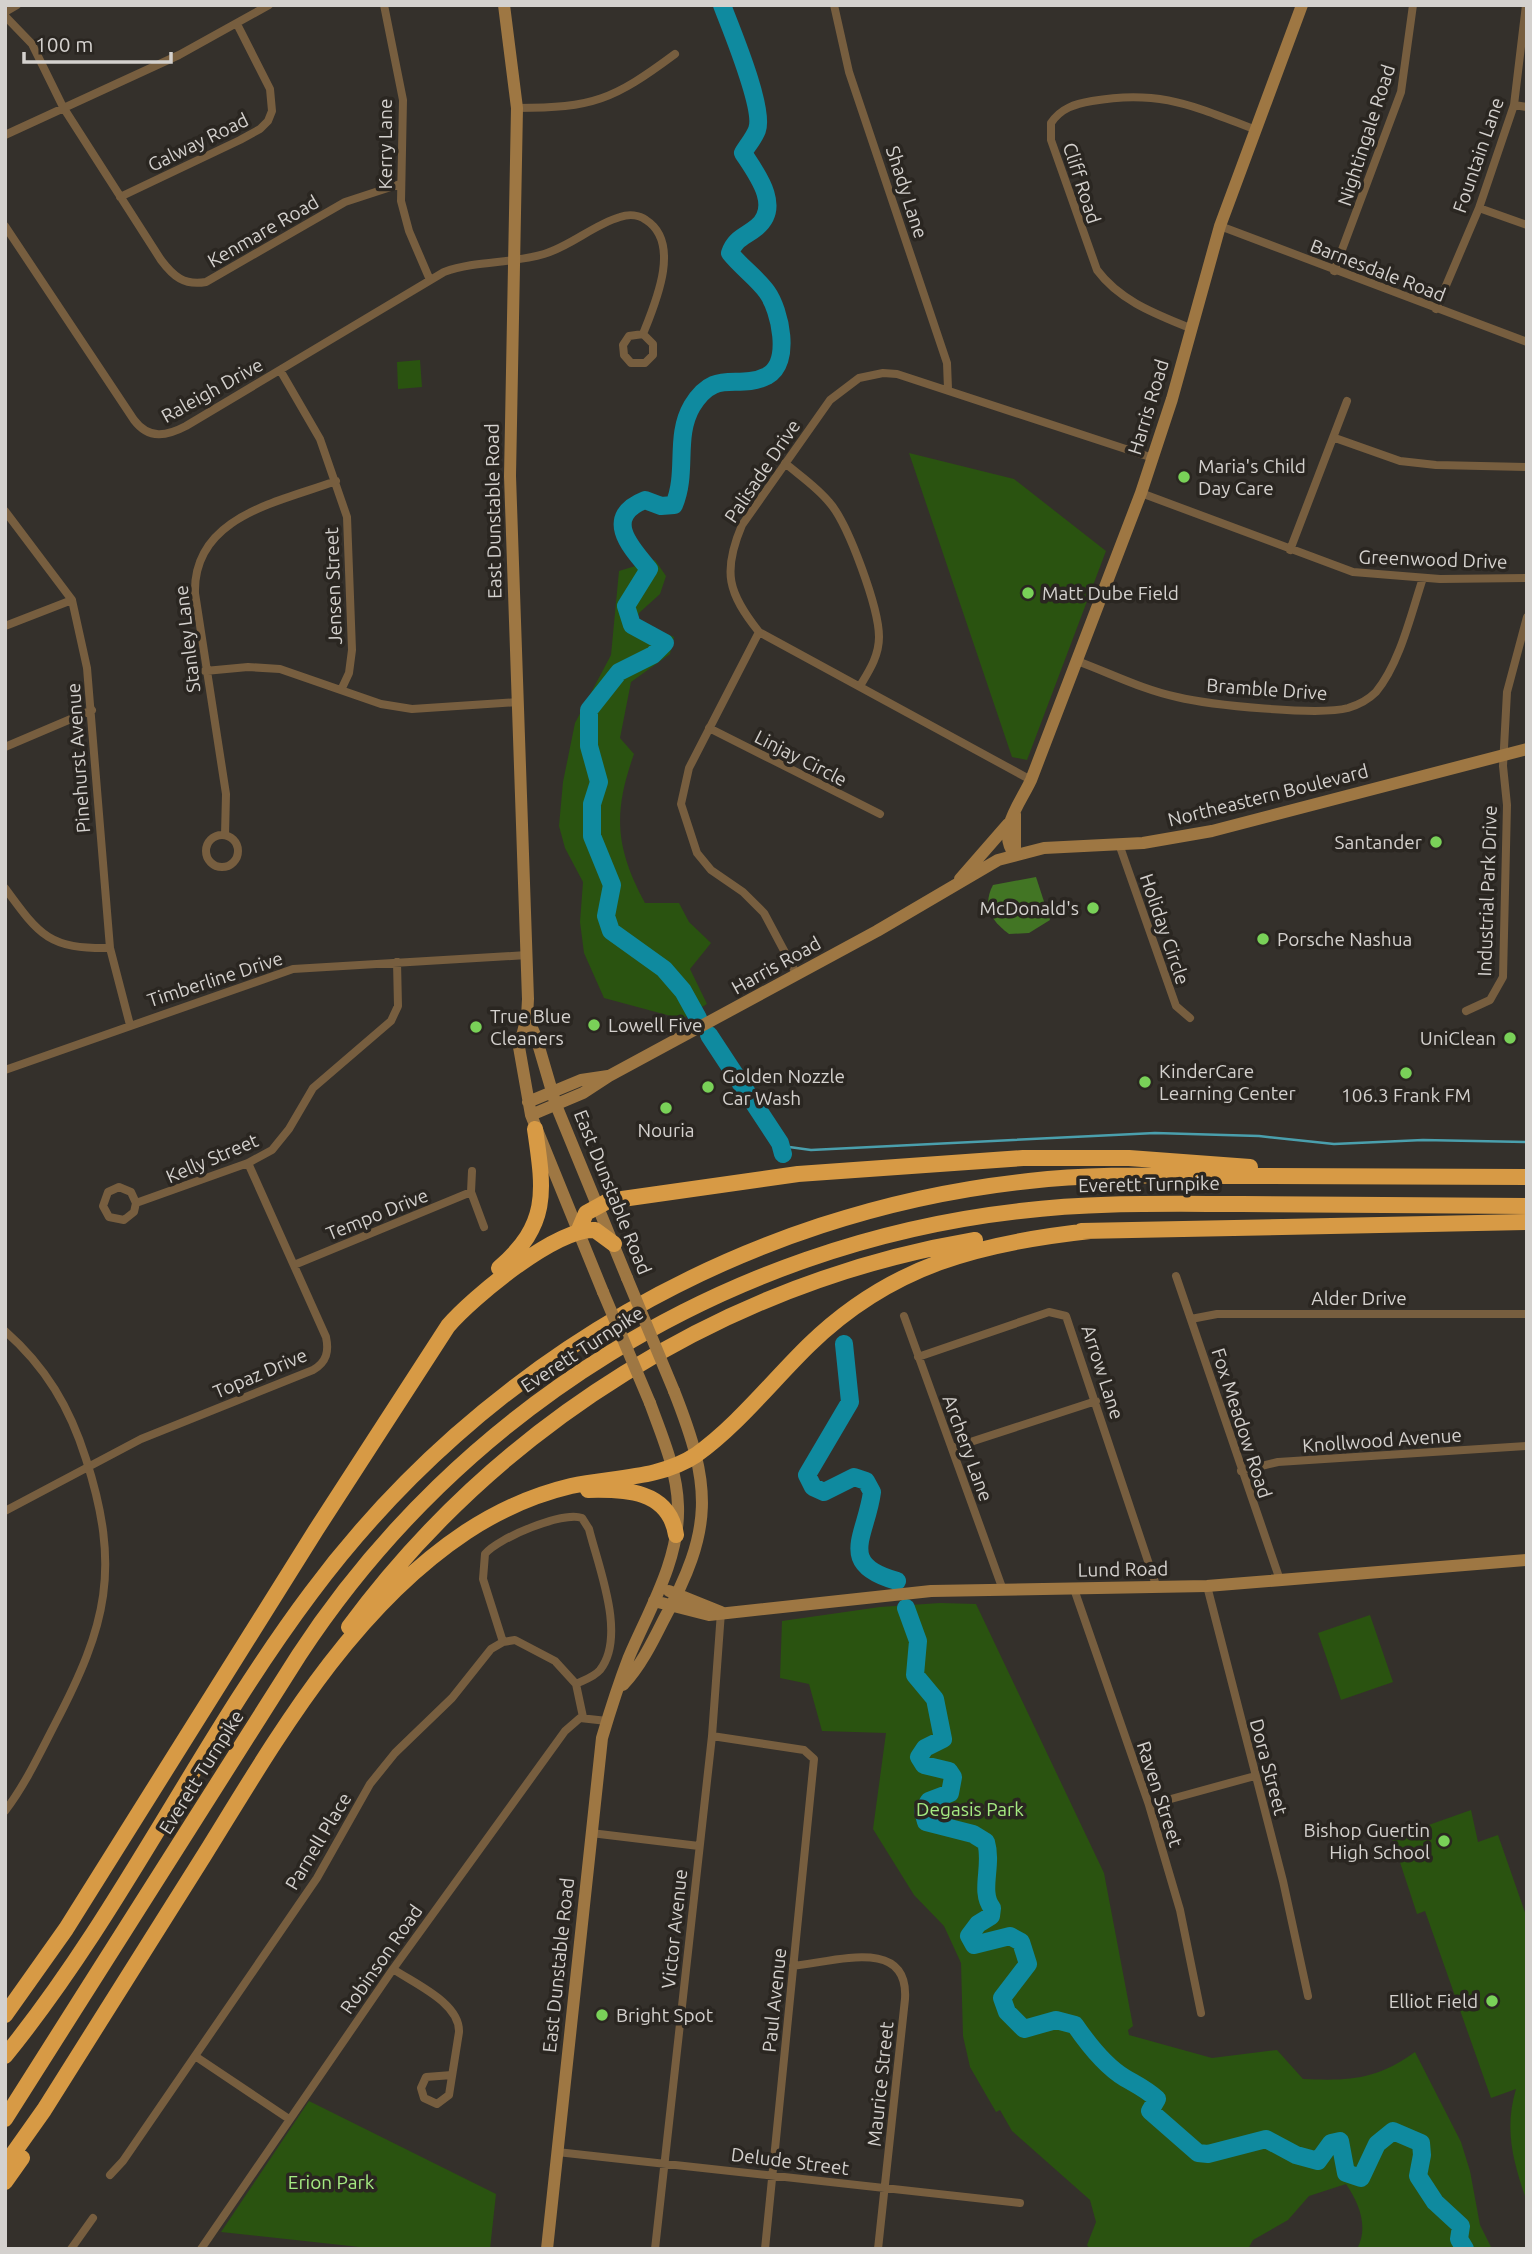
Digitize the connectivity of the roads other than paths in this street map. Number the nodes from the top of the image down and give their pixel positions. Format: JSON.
{"nodes":[{"id":1,"x":17,"y":5,"type":"edge"},
{"id":2,"x":269,"y":5,"type":"edge"},
{"id":3,"x":384,"y":5,"type":"edge"},
{"id":4,"x":504,"y":5,"type":"edge"},
{"id":5,"x":834,"y":5,"type":"edge"},
{"id":6,"x":1302,"y":5,"type":"edge"},
{"id":7,"x":1413,"y":5,"type":"edge"},
{"id":8,"x":1526,"y":5,"type":"edge"},
{"id":9,"x":5,"y":14,"type":"edge"},
{"id":10,"x":237,"y":24,"type":"junction"},
{"id":11,"x":675,"y":54,"type":"dead end"},
{"id":12,"x":1514,"y":105,"type":"junction"},
{"id":13,"x":63,"y":107,"type":"junction"},
{"id":14,"x":1527,"y":107,"type":"edge"},
{"id":15,"x":516,"y":108,"type":"junction"},
{"id":16,"x":1254,"y":129,"type":"junction"},
{"id":17,"x":5,"y":135,"type":"edge"},
{"id":18,"x":400,"y":184,"type":"junction"},
{"id":19,"x":120,"y":197,"type":"junction"},
{"id":20,"x":1479,"y":208,"type":"junction"},
{"id":21,"x":1527,"y":225,"type":"edge"},
{"id":22,"x":5,"y":226,"type":"edge"},
{"id":23,"x":1220,"y":226,"type":"junction"},
{"id":24,"x":515,"y":259,"type":"junction"},
{"id":25,"x":1335,"y":271,"type":"junction"},
{"id":26,"x":430,"y":279,"type":"junction"},
{"id":27,"x":1436,"y":309,"type":"junction"},
{"id":28,"x":1190,"y":328,"type":"junction"},
{"id":29,"x":643,"y":334,"type":"junction"},
{"id":30,"x":1527,"y":341,"type":"edge"},
{"id":31,"x":280,"y":370,"type":"junction"},
{"id":32,"x":948,"y":389,"type":"junction"},
{"id":33,"x":1348,"y":401,"type":"dead end"},
{"id":34,"x":1335,"y":438,"type":"junction"},
{"id":35,"x":1153,"y":458,"type":"junction"},
{"id":36,"x":785,"y":463,"type":"junction"},
{"id":37,"x":1527,"y":467,"type":"edge"},
{"id":38,"x":337,"y":481,"type":"junction"},
{"id":39,"x":1141,"y":493,"type":"junction"},
{"id":40,"x":5,"y":511,"type":"edge"},
{"id":41,"x":1290,"y":550,"type":"junction"},
{"id":42,"x":1423,"y":578,"type":"junction"},
{"id":43,"x":1527,"y":578,"type":"edge"},
{"id":44,"x":72,"y":600,"type":"junction"},
{"id":45,"x":1527,"y":617,"type":"edge"},
{"id":46,"x":5,"y":626,"type":"edge"},
{"id":47,"x":759,"y":632,"type":"junction"},
{"id":48,"x":1077,"y":661,"type":"junction"},
{"id":49,"x":205,"y":671,"type":"junction"},
{"id":50,"x":860,"y":686,"type":"junction"},
{"id":51,"x":342,"y":688,"type":"junction"},
{"id":52,"x":518,"y":702,"type":"junction"},
{"id":53,"x":92,"y":710,"type":"junction"},
{"id":54,"x":709,"y":728,"type":"junction"},
{"id":55,"x":5,"y":747,"type":"edge"},
{"id":56,"x":1527,"y":749,"type":"edge"},
{"id":57,"x":1505,"y":754,"type":"junction"},
{"id":58,"x":1031,"y":780,"type":"junction"},
{"id":59,"x":880,"y":814,"type":"dead end"},
{"id":60,"x":1012,"y":819,"type":"junction"},
{"id":61,"x":225,"y":835,"type":"dead end"},
{"id":62,"x":1119,"y":845,"type":"junction"},
{"id":63,"x":1015,"y":855,"type":"junction"},
{"id":64,"x":959,"y":882,"type":"junction"},
{"id":65,"x":5,"y":888,"type":"edge"},
{"id":66,"x":110,"y":948,"type":"junction"},
{"id":67,"x":527,"y":955,"type":"junction"},
{"id":68,"x":397,"y":961,"type":"junction"},
{"id":69,"x":797,"y":975,"type":"junction"},
{"id":70,"x":1466,"y":1011,"type":"dead end"},
{"id":71,"x":527,"y":1017,"type":"junction"},
{"id":72,"x":1190,"y":1018,"type":"dead end"},
{"id":73,"x":130,"y":1025,"type":"junction"},
{"id":74,"x":5,"y":1070,"type":"edge"},
{"id":75,"x":609,"y":1076,"type":"junction"},
{"id":76,"x":552,"y":1092,"type":"junction"},
{"id":77,"x":556,"y":1105,"type":"junction"},
{"id":78,"x":531,"y":1115,"type":"junction"},
{"id":79,"x":248,"y":1163,"type":"junction"},
{"id":80,"x":472,"y":1171,"type":"dead end"},
{"id":81,"x":1364,"y":1176,"type":"junction"},
{"id":82,"x":1527,"y":1177,"type":"edge"},
{"id":83,"x":471,"y":1192,"type":"junction"},
{"id":84,"x":136,"y":1203,"type":"junction"},
{"id":85,"x":598,"y":1205,"type":"junction"},
{"id":86,"x":1527,"y":1206,"type":"edge"},
{"id":87,"x":1527,"y":1222,"type":"edge"},
{"id":88,"x":484,"y":1227,"type":"dead end"},
{"id":89,"x":578,"y":1231,"type":"junction"},
{"id":90,"x":1090,"y":1231,"type":"junction"},
{"id":91,"x":614,"y":1244,"type":"junction"},
{"id":92,"x":294,"y":1265,"type":"junction"},
{"id":93,"x":1176,"y":1276,"type":"dead end"},
{"id":94,"x":462,"y":1310,"type":"junction"},
{"id":95,"x":1527,"y":1314,"type":"edge"},
{"id":96,"x":904,"y":1317,"type":"dead end"},
{"id":97,"x":1191,"y":1319,"type":"junction"},
{"id":98,"x":5,"y":1331,"type":"edge"},
{"id":99,"x":918,"y":1357,"type":"junction"},
{"id":100,"x":1096,"y":1401,"type":"junction"},
{"id":101,"x":1527,"y":1446,"type":"edge"},
{"id":102,"x":952,"y":1448,"type":"junction"},
{"id":103,"x":697,"y":1454,"type":"junction"},
{"id":104,"x":89,"y":1466,"type":"junction"},
{"id":105,"x":672,"y":1467,"type":"junction"},
{"id":106,"x":1241,"y":1471,"type":"junction"},
{"id":107,"x":514,"y":1505,"type":"junction"},
{"id":108,"x":5,"y":1511,"type":"edge"},
{"id":109,"x":676,"y":1535,"type":"junction"},
{"id":110,"x":1527,"y":1560,"type":"edge"},
{"id":111,"x":1280,"y":1580,"type":"junction"},
{"id":112,"x":1208,"y":1586,"type":"junction"},
{"id":113,"x":1157,"y":1588,"type":"junction"},
{"id":114,"x":1074,"y":1589,"type":"junction"},
{"id":115,"x":1003,"y":1590,"type":"junction"},
{"id":116,"x":677,"y":1593,"type":"junction"},
{"id":117,"x":656,"y":1594,"type":"junction"},
{"id":118,"x":671,"y":1606,"type":"junction"},
{"id":119,"x":721,"y":1612,"type":"junction"},
{"id":120,"x":503,"y":1642,"type":"junction"},
{"id":121,"x":576,"y":1684,"type":"junction"},
{"id":122,"x":619,"y":1689,"type":"junction"},
{"id":123,"x":583,"y":1717,"type":"junction"},
{"id":124,"x":289,"y":1718,"type":"junction"},
{"id":125,"x":607,"y":1721,"type":"junction"},
{"id":126,"x":712,"y":1736,"type":"junction"},
{"id":127,"x":1255,"y":1776,"type":"junction"},
{"id":128,"x":1149,"y":1805,"type":"junction"},
{"id":129,"x":5,"y":1811,"type":"edge"},
{"id":130,"x":591,"y":1833,"type":"junction"},
{"id":131,"x":699,"y":1846,"type":"junction"},
{"id":132,"x":793,"y":1966,"type":"junction"},
{"id":133,"x":393,"y":1969,"type":"junction"},
{"id":134,"x":120,"y":1989,"type":"junction"},
{"id":135,"x":1308,"y":1996,"type":"dead end"},
{"id":136,"x":1201,"y":2013,"type":"dead end"},
{"id":137,"x":5,"y":2015,"type":"edge"},
{"id":138,"x":5,"y":2056,"type":"edge"},
{"id":139,"x":195,"y":2056,"type":"junction"},
{"id":140,"x":452,"y":2075,"type":"junction"},
{"id":141,"x":5,"y":2119,"type":"edge"},
{"id":142,"x":289,"y":2119,"type":"junction"},
{"id":143,"x":557,"y":2152,"type":"junction"},
{"id":144,"x":664,"y":2163,"type":"junction"},
{"id":145,"x":5,"y":2165,"type":"edge"},
{"id":146,"x":772,"y":2174,"type":"junction"},
{"id":147,"x":110,"y":2175,"type":"dead end"},
{"id":148,"x":5,"y":2182,"type":"edge"},
{"id":149,"x":884,"y":2189,"type":"junction"},
{"id":150,"x":1020,"y":2203,"type":"dead end"},
{"id":151,"x":93,"y":2218,"type":"dead end"},
{"id":152,"x":71,"y":2249,"type":"edge"},
{"id":153,"x":201,"y":2249,"type":"edge"},
{"id":154,"x":547,"y":2249,"type":"edge"},
{"id":155,"x":655,"y":2249,"type":"edge"},
{"id":156,"x":765,"y":2249,"type":"edge"},
{"id":157,"x":878,"y":2249,"type":"edge"}],
"edges":[{"from":1,"to":9,"type":"street"},
{"from":2,"to":10,"type":"street"},
{"from":3,"to":18,"type":"street","name":"Kerry Lane"},
{"from":4,"to":15,"type":"street","name":"East Dunstable Road"},
{"from":5,"to":32,"type":"street","name":"Shady Lane"},
{"from":6,"to":16,"type":"street","name":"Harris Road"},
{"from":7,"to":25,"type":"street","name":"Nightingale Road"},
{"from":8,"to":12,"type":"street","name":"Fountain Lane"},
{"from":9,"to":13,"type":"street","name":"Kenmare Road"},
{"from":10,"to":13,"type":"street"},
{"from":10,"to":19,"type":"street","name":"Galway Road"},
{"from":11,"to":15,"type":"street"},
{"from":12,"to":14,"type":"street"},
{"from":12,"to":20,"type":"street","name":"Fountain Lane"},
{"from":13,"to":17,"type":"street"},
{"from":13,"to":19,"type":"street","name":"Kenmare Road"},
{"from":15,"to":24,"type":"street","name":"East Dunstable Road"},
{"from":16,"to":23,"type":"street","name":"Harris Road"},
{"from":16,"to":28,"type":"street","name":"Cliff Road"},
{"from":18,"to":19,"type":"street","name":"Kenmare Road"},
{"from":18,"to":26,"type":"street","name":"Kerry Lane"},
{"from":20,"to":21,"type":"street"},
{"from":20,"to":27,"type":"street","name":"Fountain Lane"},
{"from":22,"to":31,"type":"street","name":"Raleigh Drive"},
{"from":23,"to":25,"type":"street","name":"Barnesdale Road"},
{"from":23,"to":28,"type":"street","name":"Harris Road"},
{"from":24,"to":26,"type":"street","name":"Raleigh Drive"},
{"from":24,"to":29,"type":"street","name":"Raleigh Drive"},
{"from":24,"to":52,"type":"street","name":"East Dunstable Road"},
{"from":25,"to":27,"type":"street","name":"Barnesdale Road"},
{"from":26,"to":31,"type":"street","name":"Raleigh Drive"},
{"from":27,"to":30,"type":"street","name":"Barnesdale Road"},
{"from":28,"to":35,"type":"street","name":"Harris Road"},
{"from":29,"to":29,"type":"street"},
{"from":31,"to":38,"type":"street","name":"Jensen Street"},
{"from":32,"to":35,"type":"street","name":"Palisade Drive"},
{"from":32,"to":36,"type":"street","name":"Palisade Drive"},
{"from":33,"to":34,"type":"street"},
{"from":34,"to":37,"type":"street"},
{"from":34,"to":41,"type":"street"},
{"from":35,"to":39,"type":"street","name":"Harris Road"},
{"from":36,"to":47,"type":"street","name":"Palisade Drive"},
{"from":36,"to":50,"type":"street"},
{"from":38,"to":49,"type":"street","name":"Stanley Lane"},
{"from":38,"to":51,"type":"street","name":"Jensen Street"},
{"from":39,"to":41,"type":"street","name":"Greenwood Drive"},
{"from":39,"to":48,"type":"street","name":"Harris Road"},
{"from":40,"to":44,"type":"street","name":"Pinehurst Avenue"},
{"from":41,"to":42,"type":"street","name":"Greenwood Drive"},
{"from":42,"to":43,"type":"street","name":"Greenwood Drive"},
{"from":42,"to":48,"type":"street","name":"Bramble Drive"},
{"from":44,"to":46,"type":"street"},
{"from":44,"to":53,"type":"street","name":"Pinehurst Avenue"},
{"from":45,"to":57,"type":"street","name":"Industrial Park Drive"},
{"from":47,"to":50,"type":"street","name":"Palisade Drive"},
{"from":47,"to":54,"type":"street"},
{"from":48,"to":58,"type":"street","name":"Harris Road"},
{"from":49,"to":51,"type":"street"},
{"from":49,"to":61,"type":"street","name":"Stanley Lane"},
{"from":50,"to":58,"type":"street","name":"Palisade Drive"},
{"from":51,"to":52,"type":"street"},
{"from":52,"to":67,"type":"street","name":"East Dunstable Road"},
{"from":53,"to":55,"type":"street"},
{"from":53,"to":66,"type":"street","name":"Pinehurst Avenue"},
{"from":54,"to":59,"type":"street","name":"Linjay Circle"},
{"from":54,"to":69,"type":"street"},
{"from":56,"to":57,"type":"street","name":"Northeastern Boulevard"},
{"from":57,"to":62,"type":"street","name":"Northeastern Boulevard"},
{"from":57,"to":70,"type":"street","name":"Industrial Park Drive"},
{"from":58,"to":60,"type":"street","name":"Harris Road"},
{"from":60,"to":63,"type":"street","name":"Harris Road"},
{"from":60,"to":64,"type":"street","name":"Harris Road"},
{"from":62,"to":63,"type":"street","name":"Northeastern Boulevard"},
{"from":62,"to":72,"type":"street","name":"Holiday Circle"},
{"from":63,"to":64,"type":"street","name":"Harris Road"},
{"from":64,"to":69,"type":"street","name":"Harris Road"},
{"from":65,"to":66,"type":"street"},
{"from":66,"to":73,"type":"street","name":"Pinehurst Avenue"},
{"from":67,"to":68,"type":"street","name":"Timberline Drive"},
{"from":67,"to":71,"type":"street","name":"East Dunstable Road"},
{"from":68,"to":73,"type":"street","name":"Timberline Drive"},
{"from":68,"to":79,"type":"street","name":"Kelly Street"},
{"from":69,"to":75,"type":"street","name":"Harris Road"},
{"from":71,"to":76,"type":"street","name":"East Dunstable Road"},
{"from":71,"to":78,"type":"street","name":"East Dunstable Road"},
{"from":73,"to":74,"type":"street","name":"Timberline Drive"},
{"from":75,"to":76,"type":"street","name":"Harris Road"},
{"from":75,"to":77,"type":"street","name":"Harris Road"},
{"from":76,"to":77,"type":"street","name":"East Dunstable Road"},
{"from":76,"to":78,"type":"street","name":"Harris Road"},
{"from":77,"to":78,"type":"street","name":"Harris Road"},
{"from":77,"to":85,"type":"street","name":"East Dunstable Road"},
{"from":78,"to":89,"type":"street","name":"East Dunstable Road"},
{"from":78,"to":94,"type":"highway"},
{"from":79,"to":84,"type":"street","name":"Kelly Street"},
{"from":79,"to":92,"type":"street","name":"Topaz Drive"},
{"from":80,"to":83,"type":"street"},
{"from":81,"to":82,"type":"highway","name":"Everett Turnpike"},
{"from":81,"to":85,"type":"highway"},
{"from":81,"to":138,"type":"highway","name":"Everett Turnpike"},
{"from":83,"to":88,"type":"street"},
{"from":83,"to":92,"type":"street","name":"Tempo Drive"},
{"from":84,"to":84,"type":"street","name":"Kelly Street"},
{"from":85,"to":89,"type":"highway"},
{"from":85,"to":91,"type":"street","name":"East Dunstable Road"},
{"from":86,"to":141,"type":"highway","name":"Everett Turnpike"},
{"from":87,"to":90,"type":"highway"},
{"from":89,"to":91,"type":"highway"},
{"from":89,"to":94,"type":"highway"},
{"from":89,"to":105,"type":"street","name":"East Dunstable Road","bridge":true},
{"from":90,"to":103,"type":"highway"},
{"from":90,"to":124,"type":"highway"},
{"from":91,"to":103,"type":"street","name":"East Dunstable Road","bridge":true},
{"from":92,"to":104,"type":"street","name":"Topaz Drive"},
{"from":93,"to":97,"type":"street","name":"Fox Meadow Road"},
{"from":94,"to":137,"type":"highway"},
{"from":95,"to":97,"type":"street","name":"Alder Drive"},
{"from":96,"to":99,"type":"street","name":"Archery Lane"},
{"from":97,"to":106,"type":"street","name":"Fox Meadow Road"},
{"from":98,"to":104,"type":"street"},
{"from":99,"to":100,"type":"street","name":"Arrow Lane"},
{"from":99,"to":102,"type":"street","name":"Archery Lane"},
{"from":100,"to":102,"type":"street"},
{"from":100,"to":113,"type":"street","name":"Arrow Lane"},
{"from":101,"to":106,"type":"street","name":"Knollwood Avenue"},
{"from":102,"to":115,"type":"street","name":"Archery Lane"},
{"from":103,"to":105,"type":"highway"},
{"from":103,"to":116,"type":"street","name":"East Dunstable Road"},
{"from":104,"to":108,"type":"street"},
{"from":104,"to":129,"type":"street"},
{"from":105,"to":107,"type":"highway"},
{"from":105,"to":109,"type":"street","name":"East Dunstable Road"},
{"from":106,"to":111,"type":"street","name":"Fox Meadow Road"},
{"from":107,"to":109,"type":"highway"},
{"from":107,"to":124,"type":"highway"},
{"from":109,"to":117,"type":"street","name":"East Dunstable Road"},
{"from":110,"to":111,"type":"street","name":"Lund Road"},
{"from":111,"to":112,"type":"street","name":"Lund Road"},
{"from":112,"to":113,"type":"street","name":"Lund Road"},
{"from":112,"to":127,"type":"street","name":"Dora Street"},
{"from":113,"to":114,"type":"street","name":"Lund Road"},
{"from":114,"to":115,"type":"street","name":"Lund Road"},
{"from":114,"to":128,"type":"street","name":"Raven Street"},
{"from":115,"to":119,"type":"street","name":"Lund Road"},
{"from":116,"to":117,"type":"street","name":"Lund Road"},
{"from":116,"to":118,"type":"street","name":"East Dunstable Road"},
{"from":116,"to":119,"type":"street","name":"Lund Road"},
{"from":117,"to":118,"type":"street","name":"Lund Road"},
{"from":117,"to":122,"type":"street","name":"East Dunstable Road"},
{"from":118,"to":119,"type":"street","name":"Lund Road"},
{"from":118,"to":122,"type":"street","name":"East Dunstable Road"},
{"from":119,"to":126,"type":"street","name":"Victor Avenue"},
{"from":120,"to":121,"type":"street"},
{"from":120,"to":121,"type":"street"},
{"from":120,"to":139,"type":"street","name":"Parnell Place"},
{"from":121,"to":123,"type":"street"},
{"from":122,"to":125,"type":"street","name":"East Dunstable Road"},
{"from":123,"to":125,"type":"street"},
{"from":123,"to":133,"type":"street","name":"Robinson Road"},
{"from":124,"to":134,"type":"highway"},
{"from":125,"to":130,"type":"street","name":"East Dunstable Road"},
{"from":126,"to":131,"type":"street","name":"Victor Avenue"},
{"from":126,"to":132,"type":"street","name":"Paul Avenue"},
{"from":127,"to":128,"type":"street"},
{"from":127,"to":135,"type":"street","name":"Dora Street"},
{"from":128,"to":136,"type":"street","name":"Raven Street"},
{"from":130,"to":131,"type":"street"},
{"from":130,"to":143,"type":"street","name":"East Dunstable Road"},
{"from":131,"to":144,"type":"street","name":"Victor Avenue"},
{"from":132,"to":146,"type":"street","name":"Paul Avenue"},
{"from":132,"to":149,"type":"street","name":"Maurice Street"},
{"from":133,"to":140,"type":"street"},
{"from":133,"to":142,"type":"street","name":"Robinson Road"},
{"from":134,"to":145,"type":"highway"},
{"from":134,"to":148,"type":"highway"},
{"from":139,"to":142,"type":"street"},
{"from":139,"to":147,"type":"street","name":"Parnell Place"},
{"from":140,"to":140,"type":"street"},
{"from":142,"to":153,"type":"street","name":"Robinson Road"},
{"from":143,"to":144,"type":"street","name":"Delude Street"},
{"from":143,"to":154,"type":"street","name":"East Dunstable Road"},
{"from":144,"to":146,"type":"street","name":"Delude Street"},
{"from":144,"to":155,"type":"street","name":"Victor Avenue"},
{"from":146,"to":149,"type":"street","name":"Delude Street"},
{"from":146,"to":156,"type":"street","name":"Paul Avenue"},
{"from":149,"to":150,"type":"street","name":"Delude Street"},
{"from":149,"to":157,"type":"street","name":"Maurice Street"},
{"from":151,"to":152,"type":"street"}]}
